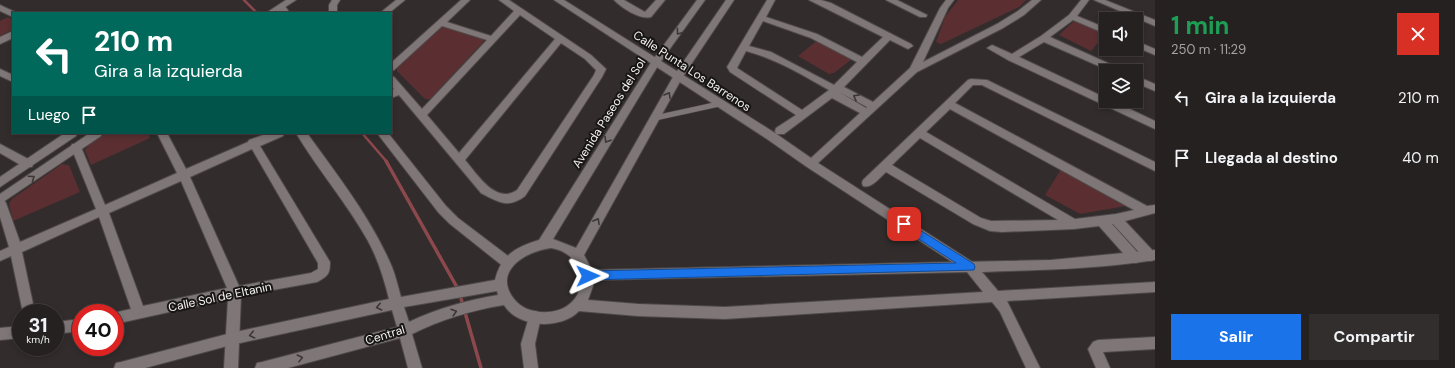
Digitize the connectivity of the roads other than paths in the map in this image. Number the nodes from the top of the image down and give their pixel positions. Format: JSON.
{"nodes":[{"id":1,"x":292,"y":0,"type":"edge"},
{"id":2,"x":336,"y":0,"type":"edge"},
{"id":3,"x":401,"y":0,"type":"edge"},
{"id":4,"x":466,"y":0,"type":"edge"},
{"id":5,"x":503,"y":0,"type":"edge"},
{"id":6,"x":558,"y":0,"type":"edge"},
{"id":7,"x":618,"y":0,"type":"edge"},
{"id":8,"x":661,"y":0,"type":"edge"},
{"id":9,"x":702,"y":0,"type":"edge"},
{"id":10,"x":730,"y":0,"type":"edge"},
{"id":11,"x":771,"y":0,"type":"edge"},
{"id":12,"x":813,"y":0,"type":"edge"},
{"id":13,"x":890,"y":0,"type":"edge"},
{"id":14,"x":950,"y":0,"type":"edge"},
{"id":15,"x":1037,"y":0,"type":"edge"},
{"id":16,"x":1085,"y":0,"type":"edge"},
{"id":17,"x":1098,"y":0,"type":"edge"},
{"id":18,"x":900,"y":2,"type":"edge"},
{"id":19,"x":0,"y":8,"type":"edge"},
{"id":20,"x":284,"y":10,"type":"edge"},
{"id":21,"x":519,"y":11,"type":"junction"},
{"id":22,"x":271,"y":12,"type":"edge"},
{"id":23,"x":333,"y":12,"type":"edge"},
{"id":24,"x":385,"y":12,"type":"edge"},
{"id":25,"x":11,"y":13,"type":"edge"},
{"id":26,"x":923,"y":15,"type":"dead end"},
{"id":27,"x":0,"y":17,"type":"edge"},
{"id":28,"x":1072,"y":17,"type":"junction"},
{"id":29,"x":761,"y":18,"type":"junction"},
{"id":30,"x":441,"y":23,"type":"junction"},
{"id":31,"x":1155,"y":23,"type":"edge"},
{"id":32,"x":1099,"y":29,"type":"edge"},
{"id":33,"x":12,"y":35,"type":"edge"},
{"id":34,"x":889,"y":36,"type":"junction"},
{"id":35,"x":1044,"y":38,"type":"junction"},
{"id":36,"x":492,"y":39,"type":"junction"},
{"id":37,"x":560,"y":39,"type":"junction"},
{"id":38,"x":0,"y":41,"type":"edge"},
{"id":39,"x":908,"y":46,"type":"dead end"},
{"id":40,"x":1143,"y":47,"type":"edge"},
{"id":41,"x":744,"y":48,"type":"junction"},
{"id":42,"x":992,"y":48,"type":"dead end"},
{"id":43,"x":1155,"y":52,"type":"edge"},
{"id":44,"x":1011,"y":58,"type":"junction"},
{"id":45,"x":864,"y":62,"type":"junction"},
{"id":46,"x":656,"y":63,"type":"junction"},
{"id":47,"x":1102,"y":64,"type":"edge"},
{"id":48,"x":392,"y":67,"type":"edge"},
{"id":49,"x":914,"y":70,"type":"junction"},
{"id":50,"x":0,"y":72,"type":"edge"},
{"id":51,"x":678,"y":77,"type":"junction"},
{"id":52,"x":12,"y":78,"type":"edge"},
{"id":53,"x":392,"y":80,"type":"edge"},
{"id":54,"x":1143,"y":82,"type":"edge"},
{"id":55,"x":1155,"y":88,"type":"edge"},
{"id":56,"x":400,"y":90,"type":"junction"},
{"id":57,"x":835,"y":90,"type":"junction"},
{"id":58,"x":392,"y":94,"type":"edge"},
{"id":59,"x":719,"y":104,"type":"junction"},
{"id":60,"x":949,"y":104,"type":"junction"},
{"id":61,"x":870,"y":110,"type":"junction"},
{"id":62,"x":802,"y":114,"type":"junction"},
{"id":63,"x":422,"y":115,"type":"junction"},
{"id":64,"x":655,"y":118,"type":"junction"},
{"id":65,"x":1155,"y":125,"type":"edge"},
{"id":66,"x":780,"y":131,"type":"dead end"},
{"id":67,"x":919,"y":133,"type":"junction"},
{"id":68,"x":71,"y":134,"type":"edge"},
{"id":69,"x":96,"y":134,"type":"edge"},
{"id":70,"x":162,"y":134,"type":"edge"},
{"id":71,"x":276,"y":134,"type":"edge"},
{"id":72,"x":302,"y":134,"type":"edge"},
{"id":73,"x":383,"y":134,"type":"edge"},
{"id":74,"x":253,"y":143,"type":"junction"},
{"id":75,"x":76,"y":147,"type":"junction"},
{"id":76,"x":0,"y":148,"type":"edge"},
{"id":77,"x":460,"y":159,"type":"junction"},
{"id":78,"x":28,"y":164,"type":"junction"},
{"id":79,"x":811,"y":164,"type":"junction"},
{"id":80,"x":885,"y":166,"type":"junction"},
{"id":81,"x":1155,"y":167,"type":"edge"},
{"id":82,"x":182,"y":174,"type":"junction"},
{"id":83,"x":0,"y":183,"type":"edge"},
{"id":84,"x":867,"y":183,"type":"dead end"},
{"id":85,"x":0,"y":202,"type":"edge"},
{"id":86,"x":102,"y":210,"type":"junction"},
{"id":87,"x":1151,"y":210,"type":"edge"},
{"id":88,"x":1116,"y":219,"type":"junction"},
{"id":89,"x":1102,"y":221,"type":"junction"},
{"id":90,"x":1074,"y":224,"type":"junction"},
{"id":91,"x":543,"y":244,"type":"junction"},
{"id":92,"x":15,"y":249,"type":"junction"},
{"id":93,"x":578,"y":255,"type":"junction"},
{"id":94,"x":0,"y":256,"type":"edge"},
{"id":95,"x":1152,"y":256,"type":"edge"},
{"id":96,"x":1135,"y":258,"type":"junction"},
{"id":97,"x":508,"y":263,"type":"junction"},
{"id":98,"x":970,"y":267,"type":"junction"},
{"id":99,"x":588,"y":276,"type":"junction"},
{"id":100,"x":502,"y":284,"type":"junction"},
{"id":101,"x":1155,"y":287,"type":"edge"},
{"id":102,"x":235,"y":292,"type":"junction"},
{"id":103,"x":995,"y":297,"type":"junction"},
{"id":104,"x":507,"y":299,"type":"junction"},
{"id":105,"x":397,"y":303,"type":"junction"},
{"id":106,"x":27,"y":304,"type":"edge"},
{"id":107,"x":577,"y":305,"type":"junction"},
{"id":108,"x":139,"y":314,"type":"junction"},
{"id":109,"x":124,"y":316,"type":"edge"},
{"id":110,"x":535,"y":318,"type":"junction"},
{"id":111,"x":404,"y":331,"type":"junction"},
{"id":112,"x":12,"y":333,"type":"edge"},
{"id":113,"x":0,"y":334,"type":"edge"},
{"id":114,"x":231,"y":339,"type":"junction"},
{"id":115,"x":1155,"y":343,"type":"edge"},
{"id":116,"x":121,"y":368,"type":"edge"},
{"id":117,"x":231,"y":368,"type":"edge"},
{"id":118,"x":262,"y":368,"type":"edge"},
{"id":119,"x":415,"y":368,"type":"edge"},
{"id":120,"x":531,"y":368,"type":"edge"},
{"id":121,"x":1033,"y":368,"type":"edge"},
{"id":122,"x":1103,"y":368,"type":"edge"}],
"edges":[{"from":1,"to":20,"type":"street"},
{"from":2,"to":23,"type":"street"},
{"from":3,"to":24,"type":"street"},
{"from":4,"to":30,"type":"street"},
{"from":5,"to":21,"type":"street"},
{"from":6,"to":46,"type":"street","name":"Calle Punta Los Barrenos"},
{"from":7,"to":8,"type":"street"},
{"from":9,"to":46,"type":"street","name":"Avenida Paseos del Sol","one_way":true},
{"from":10,"to":51,"type":"street"},
{"from":11,"to":29,"type":"street"},
{"from":12,"to":34,"type":"street"},
{"from":13,"to":18,"type":"street"},
{"from":14,"to":49,"type":"street"},
{"from":15,"to":49,"type":"street"},
{"from":16,"to":28,"type":"street"},
{"from":17,"to":31,"type":"street"},
{"from":18,"to":26,"type":"street"},
{"from":19,"to":25,"type":"street"},
{"from":20,"to":22,"type":"street"},
{"from":21,"to":36,"type":"street"},
{"from":21,"to":37,"type":"street"},
{"from":25,"to":27,"type":"street"},
{"from":28,"to":32,"type":"street"},
{"from":28,"to":35,"type":"street"},
{"from":29,"to":41,"type":"street"},
{"from":29,"to":45,"type":"street"},
{"from":30,"to":36,"type":"street"},
{"from":30,"to":48,"type":"street"},
{"from":33,"to":38,"type":"street"},
{"from":34,"to":39,"type":"street"},
{"from":34,"to":45,"type":"street"},
{"from":35,"to":44,"type":"street"},
{"from":35,"to":47,"type":"street"},
{"from":36,"to":63,"type":"street"},
{"from":37,"to":77,"type":"street"},
{"from":37,"to":77,"type":"street"},
{"from":40,"to":43,"type":"street"},
{"from":41,"to":57,"type":"street"},
{"from":41,"to":62,"type":"street"},
{"from":42,"to":44,"type":"street"},
{"from":44,"to":65,"type":"street"},
{"from":45,"to":57,"type":"street"},
{"from":46,"to":51,"type":"street","name":"Calle Punta Los Barrenos"},
{"from":46,"to":91,"type":"street","name":"Avenida Paseos del Sol","one_way":true},
{"from":49,"to":61,"type":"street"},
{"from":50,"to":52,"type":"street"},
{"from":51,"to":59,"type":"street","name":"Calle Punta Los Barrenos"},
{"from":64,"to":51,"type":"street","one_way":true},
{"from":53,"to":56,"type":"street"},
{"from":54,"to":55,"type":"street"},
{"from":56,"to":58,"type":"street"},
{"from":56,"to":63,"type":"street"},
{"from":57,"to":61,"type":"street"},
{"from":57,"to":62,"type":"street"},
{"from":59,"to":64,"type":"lane"},
{"from":59,"to":79,"type":"street","name":"Calle Punta Los Barrenos"},
{"from":60,"to":67,"type":"street"},
{"from":60,"to":81,"type":"street"},
{"from":60,"to":87,"type":"street"},
{"from":61,"to":79,"type":"street"},
{"from":62,"to":66,"type":"street"},
{"from":63,"to":77,"type":"street"},
{"from":93,"to":64,"type":"street","one_way":true},
{"from":67,"to":80,"type":"street"},
{"from":67,"to":90,"type":"street"},
{"from":68,"to":78,"type":"street"},
{"from":69,"to":75,"type":"street"},
{"from":70,"to":82,"type":"street"},
{"from":71,"to":74,"type":"street"},
{"from":72,"to":105,"type":"street"},
{"from":73,"to":97,"type":"street"},
{"from":74,"to":82,"type":"street"},
{"from":74,"to":102,"type":"street","name":"Calle Sol de Eltanin"},
{"from":85,"to":75,"type":"street","one_way":true},
{"from":75,"to":86,"type":"street"},
{"from":76,"to":78,"type":"street"},
{"from":78,"to":83,"type":"street"},
{"from":79,"to":98,"type":"street","name":"Calle Punta Los Barrenos"},
{"from":80,"to":84,"type":"street"},
{"from":80,"to":90,"type":"street"},
{"from":82,"to":86,"type":"street"},
{"from":82,"to":102,"type":"street"},
{"from":85,"to":92,"type":"street"},
{"from":86,"to":92,"type":"street"},
{"from":86,"to":108,"type":"street"},
{"from":87,"to":88,"type":"street"},
{"from":88,"to":89,"type":"street"},
{"from":88,"to":95,"type":"street"},
{"from":89,"to":90,"type":"street"},
{"from":89,"to":96,"type":"street"},
{"from":91,"to":93,"type":"street"},
{"from":91,"to":97,"type":"street"},
{"from":92,"to":94,"type":"street"},
{"from":92,"to":106,"type":"street"},
{"from":93,"to":99,"type":"street"},
{"from":95,"to":96,"type":"street"},
{"from":96,"to":98,"type":"street"},
{"from":97,"to":100,"type":"street"},
{"from":98,"to":99,"type":"street"},
{"from":98,"to":103,"type":"street","name":"Calle Punta Los Barrenos"},
{"from":99,"to":107,"type":"street"},
{"from":100,"to":104,"type":"street"},
{"from":100,"to":105,"type":"street"},
{"from":101,"to":103,"type":"street"},
{"from":102,"to":108,"type":"street","name":"Calle Sol de Eltanin"},
{"from":102,"to":114,"type":"street"},
{"from":103,"to":107,"type":"street"},
{"from":103,"to":121,"type":"street","name":"Calle Punta Los Barrenos"},
{"from":104,"to":110,"type":"street"},
{"from":111,"to":104,"type":"street","name":"Central","one_way":true},
{"from":105,"to":111,"type":"street"},
{"from":105,"to":114,"type":"street","one_way":true},
{"from":107,"to":110,"type":"street"},
{"from":108,"to":109,"type":"street","name":"Calle Sol de Eltanin"},
{"from":110,"to":120,"type":"street"},
{"from":118,"to":111,"type":"street","name":"Central","one_way":true},
{"from":111,"to":119,"type":"street"},
{"from":112,"to":113,"type":"street"},
{"from":114,"to":116,"type":"street"},
{"from":114,"to":117,"type":"street"},
{"from":115,"to":122,"type":"street"}]}
